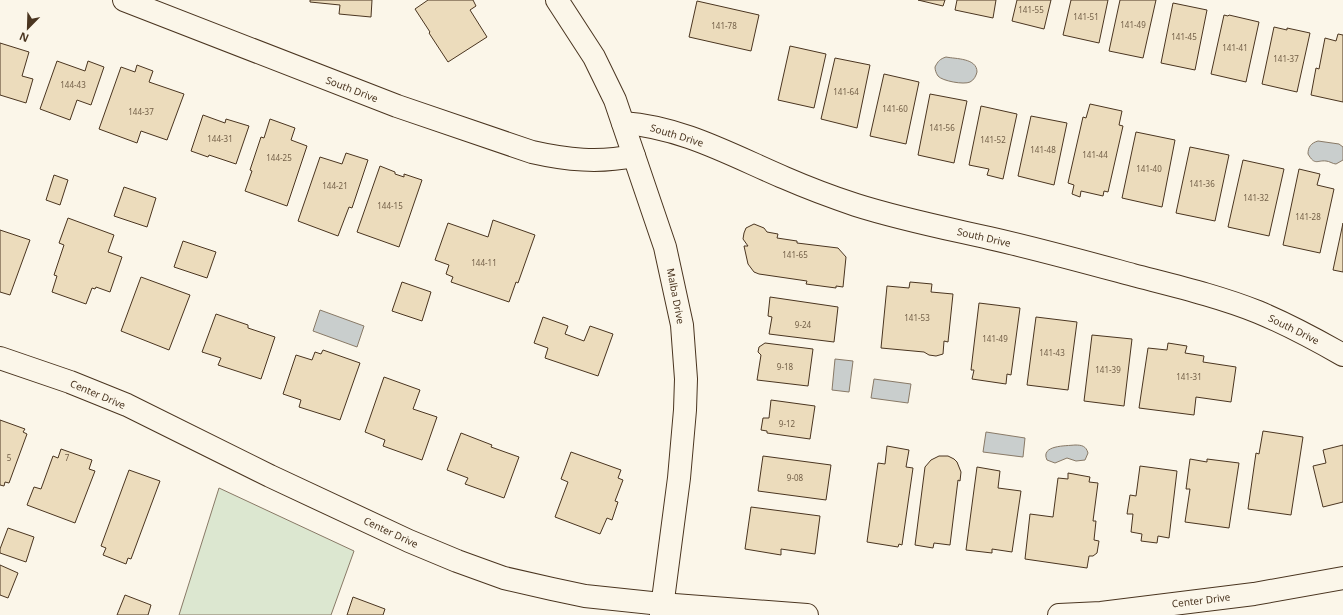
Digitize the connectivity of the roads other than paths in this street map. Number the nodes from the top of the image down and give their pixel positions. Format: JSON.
{"nodes":[{"id":1,"x":124,"y":0,"type":"edge"},
{"id":2,"x":557,"y":0,"type":"edge"},
{"id":3,"x":623,"y":123,"type":"junction"},
{"id":4,"x":634,"y":156,"type":"junction"},
{"id":5,"x":1343,"y":355,"type":"edge"},
{"id":6,"x":0,"y":358,"type":"edge"},
{"id":7,"x":1343,"y":578,"type":"edge"},
{"id":8,"x":661,"y":609,"type":"edge"},
{"id":9,"x":807,"y":615,"type":"edge"},
{"id":10,"x":1059,"y":615,"type":"edge"}],
"edges":[{"from":1,"to":4,"type":"street","name":"South Drive"},
{"from":2,"to":3,"type":"street","name":"Malba Drive"},
{"from":3,"to":4,"type":"street","name":"Malba Drive"},
{"from":3,"to":5,"type":"street","name":"South Drive"},
{"from":4,"to":8,"type":"street","name":"Malba Drive"},
{"from":6,"to":8,"type":"street","name":"Center Drive"},
{"from":7,"to":10,"type":"street","name":"Center Drive"},
{"from":8,"to":9,"type":"street","name":"Center Drive"}]}
